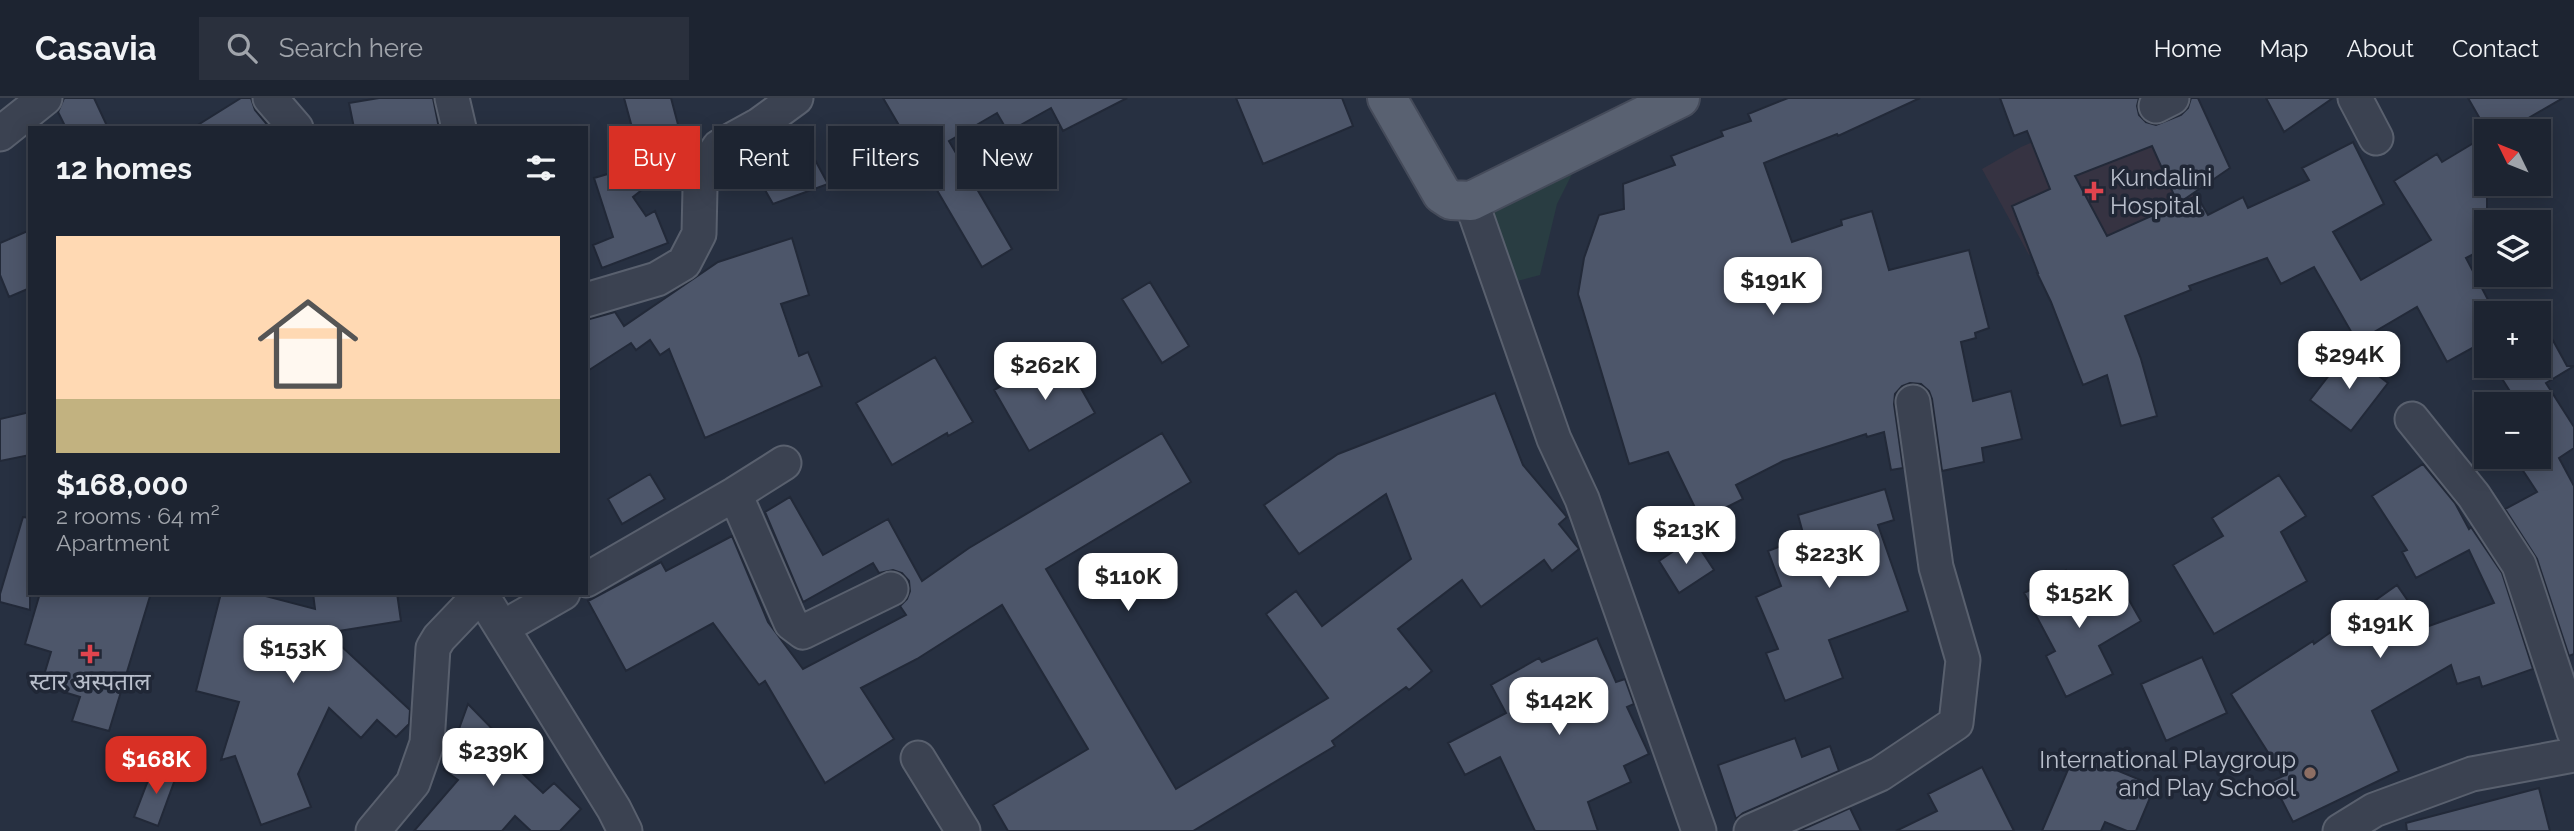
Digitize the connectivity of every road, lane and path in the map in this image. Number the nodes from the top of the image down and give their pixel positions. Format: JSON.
{"nodes":[{"id":1,"x":45,"y":98,"type":"edge"},
{"id":2,"x":270,"y":98,"type":"edge"},
{"id":3,"x":452,"y":98,"type":"edge"},
{"id":4,"x":796,"y":98,"type":"edge"},
{"id":5,"x":1387,"y":98,"type":"edge"},
{"id":6,"x":1680,"y":98,"type":"edge"},
{"id":7,"x":2355,"y":98,"type":"edge"},
{"id":8,"x":294,"y":126,"type":"edge"},
{"id":9,"x":458,"y":126,"type":"edge"},
{"id":10,"x":0,"y":134,"type":"edge"},
{"id":11,"x":2376,"y":138,"type":"dead end"},
{"id":12,"x":1471,"y":201,"type":"junction"},
{"id":13,"x":588,"y":299,"type":"edge"},
{"id":14,"x":1913,"y":402,"type":"dead end"},
{"id":15,"x":2413,"y":419,"type":"dead end"},
{"id":16,"x":784,"y":463,"type":"dead end"},
{"id":17,"x":735,"y":494,"type":"junction"},
{"id":18,"x":588,"y":579,"type":"edge"},
{"id":19,"x":891,"y":590,"type":"dead end"},
{"id":20,"x":480,"y":595,"type":"edge"},
{"id":21,"x":482,"y":595,"type":"edge"},
{"id":22,"x":560,"y":595,"type":"edge"},
{"id":23,"x":502,"y":628,"type":"junction"},
{"id":24,"x":2574,"y":732,"type":"edge"},
{"id":25,"x":2574,"y":755,"type":"edge"},
{"id":26,"x":918,"y":758,"type":"dead end"},
{"id":27,"x":1698,"y":830,"type":"edge"},
{"id":28,"x":373,"y":831,"type":"edge"},
{"id":29,"x":625,"y":831,"type":"edge"},
{"id":30,"x":963,"y":831,"type":"edge"},
{"id":31,"x":1749,"y":831,"type":"edge"},
{"id":32,"x":2340,"y":831,"type":"edge"}],
"edges":[{"from":1,"to":10,"type":"street"},
{"from":2,"to":8,"type":"street"},
{"from":3,"to":9,"type":"street"},
{"from":4,"to":13,"type":"street"},
{"from":5,"to":12,"type":"main road"},
{"from":6,"to":12,"type":"main road"},
{"from":7,"to":11,"type":"street"},
{"from":12,"to":27,"type":"street"},
{"from":14,"to":31,"type":"street"},
{"from":15,"to":24,"type":"street"},
{"from":16,"to":17,"type":"street"},
{"from":17,"to":18,"type":"street"},
{"from":17,"to":19,"type":"street"},
{"from":20,"to":28,"type":"street"},
{"from":21,"to":23,"type":"street"},
{"from":22,"to":23,"type":"street"},
{"from":23,"to":29,"type":"street"},
{"from":25,"to":32,"type":"street"},
{"from":26,"to":30,"type":"street"},
{"from":27,"to":31,"type":"street"}]}
